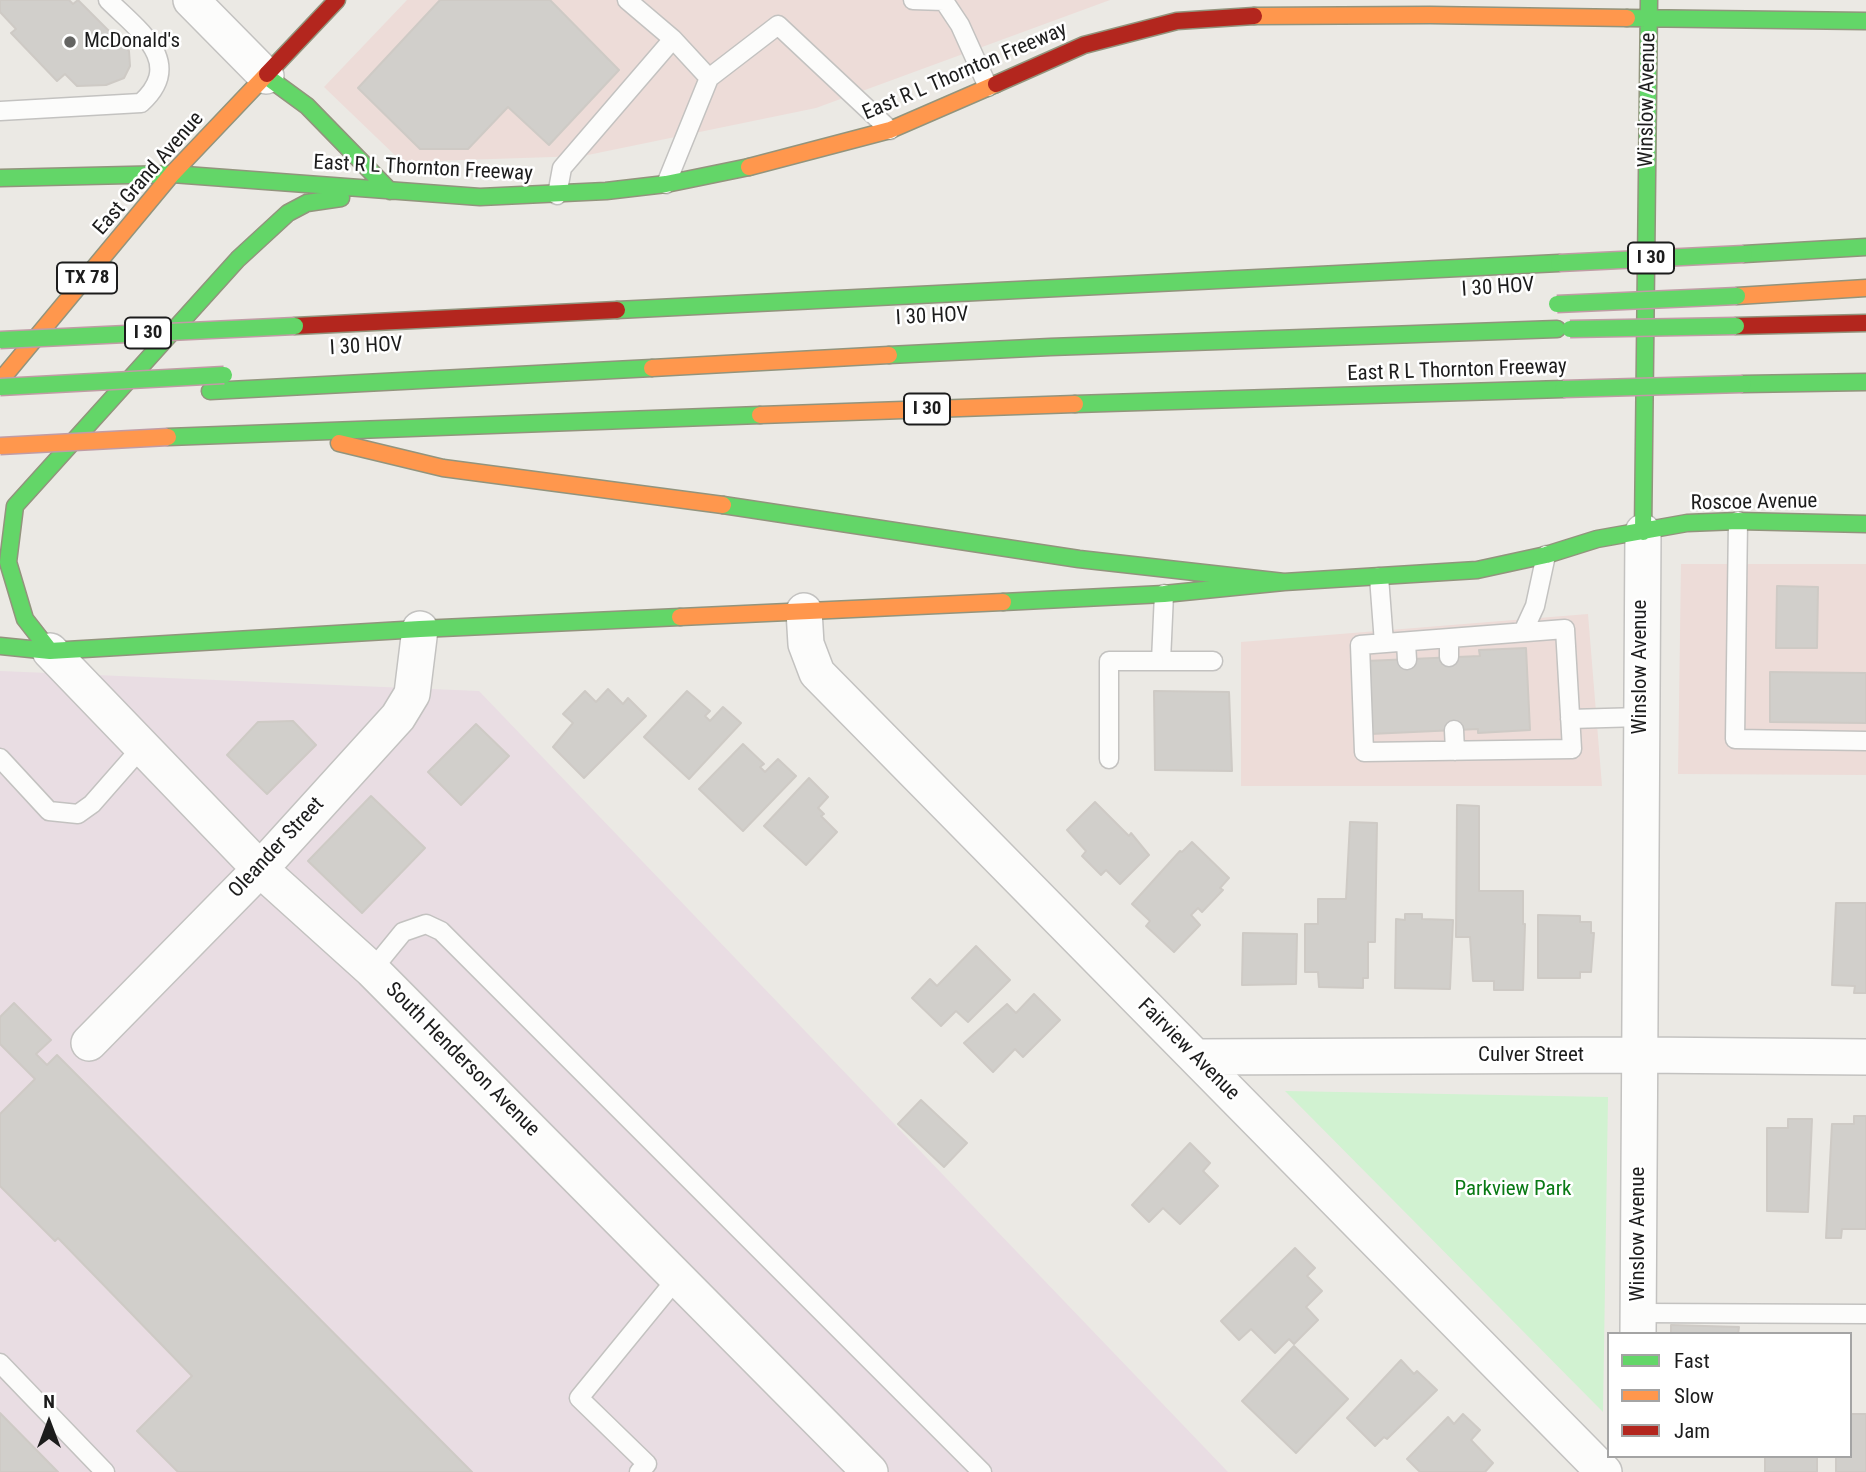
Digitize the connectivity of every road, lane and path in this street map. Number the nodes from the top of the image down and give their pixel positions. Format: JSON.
{"nodes":[{"id":1,"x":108,"y":0,"type":"edge"},
{"id":2,"x":191,"y":0,"type":"edge"},
{"id":3,"x":337,"y":0,"type":"edge"},
{"id":4,"x":627,"y":0,"type":"edge"},
{"id":5,"x":913,"y":0,"type":"edge"},
{"id":6,"x":945,"y":0,"type":"edge"},
{"id":7,"x":1649,"y":0,"type":"edge"},
{"id":8,"x":1747,"y":0,"type":"edge"},
{"id":9,"x":1430,"y":7,"type":"edge"},
{"id":10,"x":1234,"y":8,"type":"edge"},
{"id":11,"x":1649,"y":18,"type":"junction"},
{"id":12,"x":1746,"y":19,"type":"junction"},
{"id":13,"x":1866,"y":21,"type":"edge"},
{"id":14,"x":673,"y":39,"type":"junction"},
{"id":15,"x":266,"y":76,"type":"junction"},
{"id":16,"x":709,"y":78,"type":"junction"},
{"id":17,"x":988,"y":87,"type":"junction"},
{"id":18,"x":0,"y":111,"type":"edge"},
{"id":19,"x":890,"y":130,"type":"junction"},
{"id":20,"x":172,"y":174,"type":"junction"},
{"id":21,"x":0,"y":178,"type":"edge"},
{"id":22,"x":666,"y":184,"type":"junction"},
{"id":23,"x":390,"y":191,"type":"junction"},
{"id":24,"x":557,"y":195,"type":"junction"},
{"id":25,"x":1866,"y":247,"type":"edge"},
{"id":26,"x":1866,"y":288,"type":"edge"},
{"id":27,"x":1550,"y":305,"type":"dead end"},
{"id":28,"x":1866,"y":323,"type":"edge"},
{"id":29,"x":1127,"y":328,"type":"dead end"},
{"id":30,"x":0,"y":340,"type":"edge"},
{"id":31,"x":0,"y":381,"type":"edge"},
{"id":32,"x":1866,"y":382,"type":"edge"},
{"id":33,"x":0,"y":387,"type":"edge"},
{"id":34,"x":0,"y":403,"type":"edge"},
{"id":35,"x":292,"y":432,"type":"junction"},
{"id":36,"x":0,"y":446,"type":"edge"},
{"id":37,"x":1738,"y":521,"type":"junction"},
{"id":38,"x":1866,"y":524,"type":"edge"},
{"id":39,"x":1643,"y":532,"type":"junction"},
{"id":40,"x":1546,"y":555,"type":"junction"},
{"id":41,"x":1379,"y":577,"type":"junction"},
{"id":42,"x":1284,"y":582,"type":"junction"},
{"id":43,"x":1164,"y":594,"type":"junction"},
{"id":44,"x":804,"y":611,"type":"junction"},
{"id":45,"x":420,"y":629,"type":"junction"},
{"id":46,"x":1524,"y":632,"type":"junction"},
{"id":47,"x":1448,"y":638,"type":"junction"},
{"id":48,"x":1384,"y":643,"type":"junction"},
{"id":49,"x":0,"y":646,"type":"edge"},
{"id":50,"x":50,"y":652,"type":"junction"},
{"id":51,"x":1450,"y":657,"type":"dead end"},
{"id":52,"x":1161,"y":661,"type":"junction"},
{"id":53,"x":1213,"y":661,"type":"dead end"},
{"id":54,"x":1641,"y":717,"type":"junction"},
{"id":55,"x":1570,"y":719,"type":"junction"},
{"id":56,"x":1454,"y":730,"type":"dead end"},
{"id":57,"x":1411,"y":732,"type":"dead end"},
{"id":58,"x":1866,"y":741,"type":"edge"},
{"id":59,"x":142,"y":747,"type":"junction"},
{"id":60,"x":1412,"y":751,"type":"junction"},
{"id":61,"x":1455,"y":751,"type":"junction"},
{"id":62,"x":0,"y":758,"type":"edge"},
{"id":63,"x":1109,"y":759,"type":"dead end"},
{"id":64,"x":260,"y":869,"type":"junction"},
{"id":65,"x":372,"y":970,"type":"junction"},
{"id":66,"x":89,"y":1043,"type":"dead end"},
{"id":67,"x":1640,"y":1055,"type":"junction"},
{"id":68,"x":1196,"y":1057,"type":"junction"},
{"id":69,"x":1866,"y":1057,"type":"edge"},
{"id":70,"x":678,"y":1277,"type":"junction"},
{"id":71,"x":1866,"y":1314,"type":"edge"},
{"id":72,"x":1638,"y":1323,"type":"edge"},
{"id":73,"x":0,"y":1363,"type":"edge"},
{"id":74,"x":105,"y":1472,"type":"edge"},
{"id":75,"x":639,"y":1472,"type":"edge"},
{"id":76,"x":870,"y":1472,"type":"edge"},
{"id":77,"x":982,"y":1472,"type":"edge"},
{"id":78,"x":1604,"y":1472,"type":"edge"}],
"edges":[{"from":1,"to":18,"type":"lane"},
{"from":2,"to":15,"type":"street"},
{"from":3,"to":15,"type":"main road","name":"East Grand Avenue","number":"TX 78"},
{"from":4,"to":14,"type":"lane"},
{"from":5,"to":6,"type":"lane"},
{"from":6,"to":17,"type":"lane"},
{"from":7,"to":11,"type":"main road","name":"Winslow Avenue"},
{"from":8,"to":12,"type":"lane"},
{"from":9,"to":10,"type":"main road","name":"East R L Thornton Freeway"},
{"from":9,"to":11,"type":"main road","name":"East R L Thornton Freeway"},
{"from":10,"to":17,"type":"main road","name":"East R L Thornton Freeway"},
{"from":11,"to":12,"type":"main road","name":"East R L Thornton Freeway"},
{"from":11,"to":39,"type":"main road","name":"Winslow Avenue"},
{"from":12,"to":13,"type":"main road","name":"East R L Thornton Freeway"},
{"from":14,"to":16,"type":"lane"},
{"from":14,"to":24,"type":"lane"},
{"from":15,"to":20,"type":"main road","name":"East Grand Avenue","number":"TX 78"},
{"from":15,"to":23,"type":"main road"},
{"from":16,"to":19,"type":"lane"},
{"from":16,"to":22,"type":"lane"},
{"from":17,"to":19,"type":"main road","name":"East R L Thornton Freeway"},
{"from":19,"to":22,"type":"main road","name":"East R L Thornton Freeway"},
{"from":20,"to":21,"type":"main road","name":"East R L Thornton Freeway"},
{"from":20,"to":23,"type":"main road","name":"East R L Thornton Freeway"},
{"from":20,"to":31,"type":"main road","name":"East Grand Avenue","number":"TX 78"},
{"from":22,"to":24,"type":"main road","name":"East R L Thornton Freeway"},
{"from":23,"to":24,"type":"main road","name":"East R L Thornton Freeway"},
{"from":23,"to":50,"type":"main road"},
{"from":25,"to":30,"type":"main road","number":"I 30","bridge":true},
{"from":26,"to":27,"type":"main road","name":"I 30 HOV","bridge":true},
{"from":28,"to":34,"type":"main road","name":"I 30 HOV","bridge":true},
{"from":29,"to":33,"type":"main road","name":"I 30 HOV","bridge":true},
{"from":32,"to":35,"type":"main road","name":"East R L Thornton Freeway","number":"I 30","bridge":true},
{"from":35,"to":36,"type":"main road","name":"East R L Thornton Freeway","number":"I 30","bridge":true},
{"from":35,"to":42,"type":"main road"},
{"from":37,"to":38,"type":"main road","name":"Roscoe Avenue"},
{"from":37,"to":39,"type":"main road","name":"Roscoe Avenue"},
{"from":37,"to":58,"type":"lane"},
{"from":39,"to":40,"type":"main road"},
{"from":39,"to":54,"type":"street","name":"Winslow Avenue"},
{"from":40,"to":41,"type":"main road"},
{"from":40,"to":46,"type":"lane"},
{"from":41,"to":42,"type":"main road"},
{"from":41,"to":48,"type":"lane"},
{"from":42,"to":43,"type":"main road"},
{"from":43,"to":44,"type":"main road"},
{"from":43,"to":52,"type":"lane"},
{"from":44,"to":45,"type":"main road"},
{"from":44,"to":68,"type":"street","name":"Fairview Avenue"},
{"from":45,"to":50,"type":"main road"},
{"from":45,"to":64,"type":"street","name":"Oleander Street"},
{"from":46,"to":47,"type":"lane"},
{"from":46,"to":55,"type":"lane"},
{"from":47,"to":48,"type":"lane"},
{"from":47,"to":51,"type":"lane"},
{"from":48,"to":60,"type":"lane"},
{"from":49,"to":50,"type":"main road"},
{"from":50,"to":59,"type":"street","name":"South Henderson Avenue"},
{"from":52,"to":53,"type":"lane"},
{"from":52,"to":63,"type":"lane"},
{"from":54,"to":55,"type":"lane"},
{"from":54,"to":67,"type":"street","name":"Winslow Avenue"},
{"from":55,"to":61,"type":"lane"},
{"from":56,"to":61,"type":"lane"},
{"from":57,"to":60,"type":"lane"},
{"from":59,"to":62,"type":"lane"},
{"from":59,"to":64,"type":"street","name":"South Henderson Avenue"},
{"from":60,"to":61,"type":"lane"},
{"from":64,"to":65,"type":"street","name":"South Henderson Avenue"},
{"from":64,"to":66,"type":"street","name":"Oleander Street"},
{"from":65,"to":70,"type":"street","name":"South Henderson Avenue"},
{"from":65,"to":77,"type":"lane"},
{"from":67,"to":68,"type":"street","name":"Culver Street"},
{"from":67,"to":69,"type":"street","name":"Culver Street"},
{"from":67,"to":72,"type":"street","name":"Winslow Avenue"},
{"from":68,"to":78,"type":"street","name":"Fairview Avenue"},
{"from":70,"to":75,"type":"lane"},
{"from":70,"to":76,"type":"street","name":"South Henderson Avenue"},
{"from":71,"to":72,"type":"lane"},
{"from":73,"to":74,"type":"lane"}]}
